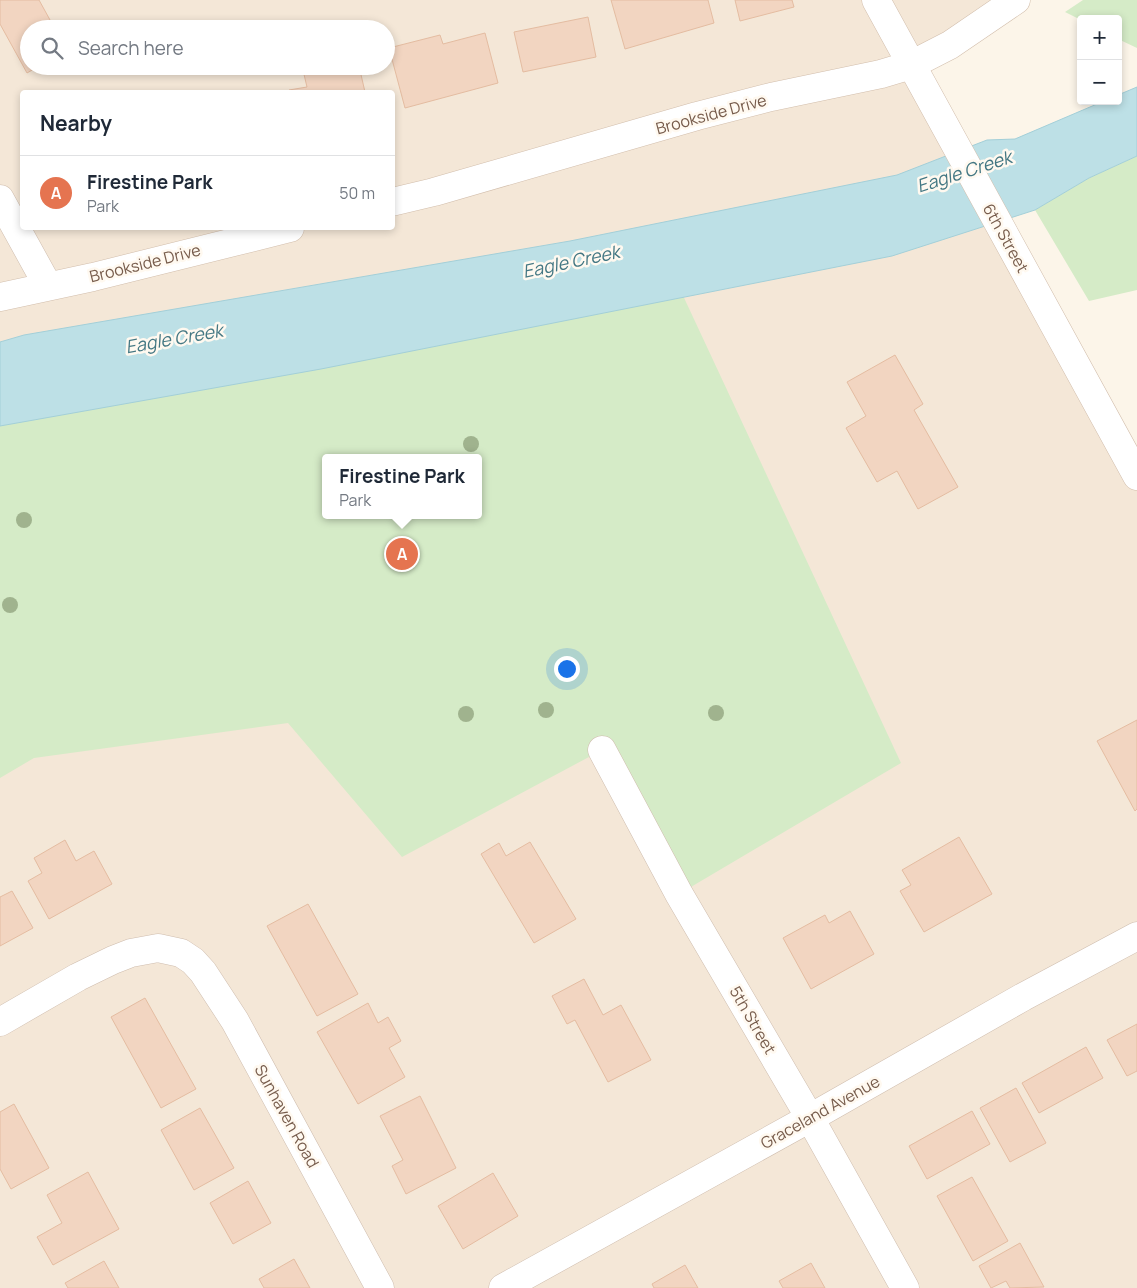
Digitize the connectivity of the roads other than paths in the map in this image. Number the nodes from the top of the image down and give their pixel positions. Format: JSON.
{"nodes":[{"id":1,"x":876,"y":0,"type":"edge"},
{"id":2,"x":1016,"y":0,"type":"edge"},
{"id":3,"x":911,"y":65,"type":"junction"},
{"id":4,"x":0,"y":199,"type":"edge"},
{"id":5,"x":395,"y":201,"type":"edge"},
{"id":6,"x":282,"y":230,"type":"edge"},
{"id":7,"x":48,"y":286,"type":"junction"},
{"id":8,"x":0,"y":297,"type":"edge"},
{"id":9,"x":1137,"y":476,"type":"edge"},
{"id":10,"x":602,"y":750,"type":"dead end"},
{"id":11,"x":1137,"y":936,"type":"edge"},
{"id":12,"x":0,"y":1022,"type":"edge"},
{"id":13,"x":810,"y":1118,"type":"junction"},
{"id":14,"x":380,"y":1288,"type":"edge"},
{"id":15,"x":504,"y":1288,"type":"edge"},
{"id":16,"x":905,"y":1288,"type":"edge"}],
"edges":[{"from":1,"to":3,"type":"street","name":"6th Street"},
{"from":2,"to":3,"type":"street","name":"Brookside Drive"},
{"from":3,"to":5,"type":"street","name":"Brookside Drive"},
{"from":3,"to":9,"type":"street","name":"6th Street"},
{"from":4,"to":7,"type":"street"},
{"from":6,"to":7,"type":"street","name":"Brookside Drive"},
{"from":7,"to":8,"type":"street","name":"Brookside Drive"},
{"from":10,"to":13,"type":"street","name":"5th Street"},
{"from":11,"to":13,"type":"street","name":"Graceland Avenue"},
{"from":12,"to":14,"type":"street","name":"Sunhaven Road"},
{"from":13,"to":15,"type":"street","name":"Graceland Avenue"},
{"from":13,"to":16,"type":"street","name":"5th Street"}]}
